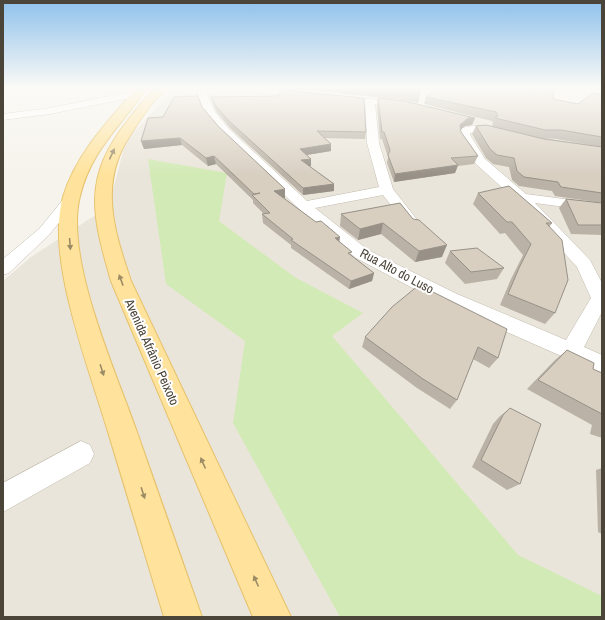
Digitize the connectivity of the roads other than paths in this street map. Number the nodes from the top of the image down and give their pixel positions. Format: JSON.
{"nodes":[{"id":1,"x":123,"y":117,"type":"edge"},
{"id":2,"x":134,"y":117,"type":"edge"},
{"id":3,"x":213,"y":117,"type":"edge"},
{"id":4,"x":371,"y":117,"type":"edge"},
{"id":5,"x":474,"y":120,"type":"edge"},
{"id":6,"x":386,"y":190,"type":"junction"},
{"id":7,"x":522,"y":198,"type":"junction"},
{"id":8,"x":71,"y":199,"type":"junction"},
{"id":9,"x":304,"y":206,"type":"junction"},
{"id":10,"x":602,"y":208,"type":"edge"},
{"id":11,"x":416,"y":227,"type":"edge"},
{"id":12,"x":3,"y":269,"type":"edge"},
{"id":13,"x":601,"y":299,"type":"edge"},
{"id":14,"x":571,"y":351,"type":"junction"},
{"id":15,"x":602,"y":365,"type":"edge"},
{"id":16,"x":81,"y":454,"type":"dead end"},
{"id":17,"x":3,"y":498,"type":"edge"},
{"id":18,"x":183,"y":617,"type":"edge"},
{"id":19,"x":272,"y":617,"type":"edge"}],
"edges":[{"from":1,"to":8,"type":"main road"},
{"from":19,"to":2,"type":"main road","name":"Avenida Afrânio Peixoto","one_way":true},
{"from":3,"to":9,"type":"street","name":"Rua Alto do Luso"},
{"from":4,"to":6,"type":"street"},
{"from":5,"to":7,"type":"street"},
{"from":6,"to":9,"type":"street"},
{"from":6,"to":11,"type":"street"},
{"from":7,"to":10,"type":"street"},
{"from":7,"to":13,"type":"street"},
{"from":8,"to":12,"type":"street"},
{"from":8,"to":18,"type":"main road","one_way":true},
{"from":9,"to":14,"type":"street","name":"Rua Alto do Luso"},
{"from":13,"to":14,"type":"street"},
{"from":14,"to":15,"type":"street","name":"Rua Alto do Luso"},
{"from":16,"to":17,"type":"street"}]}
